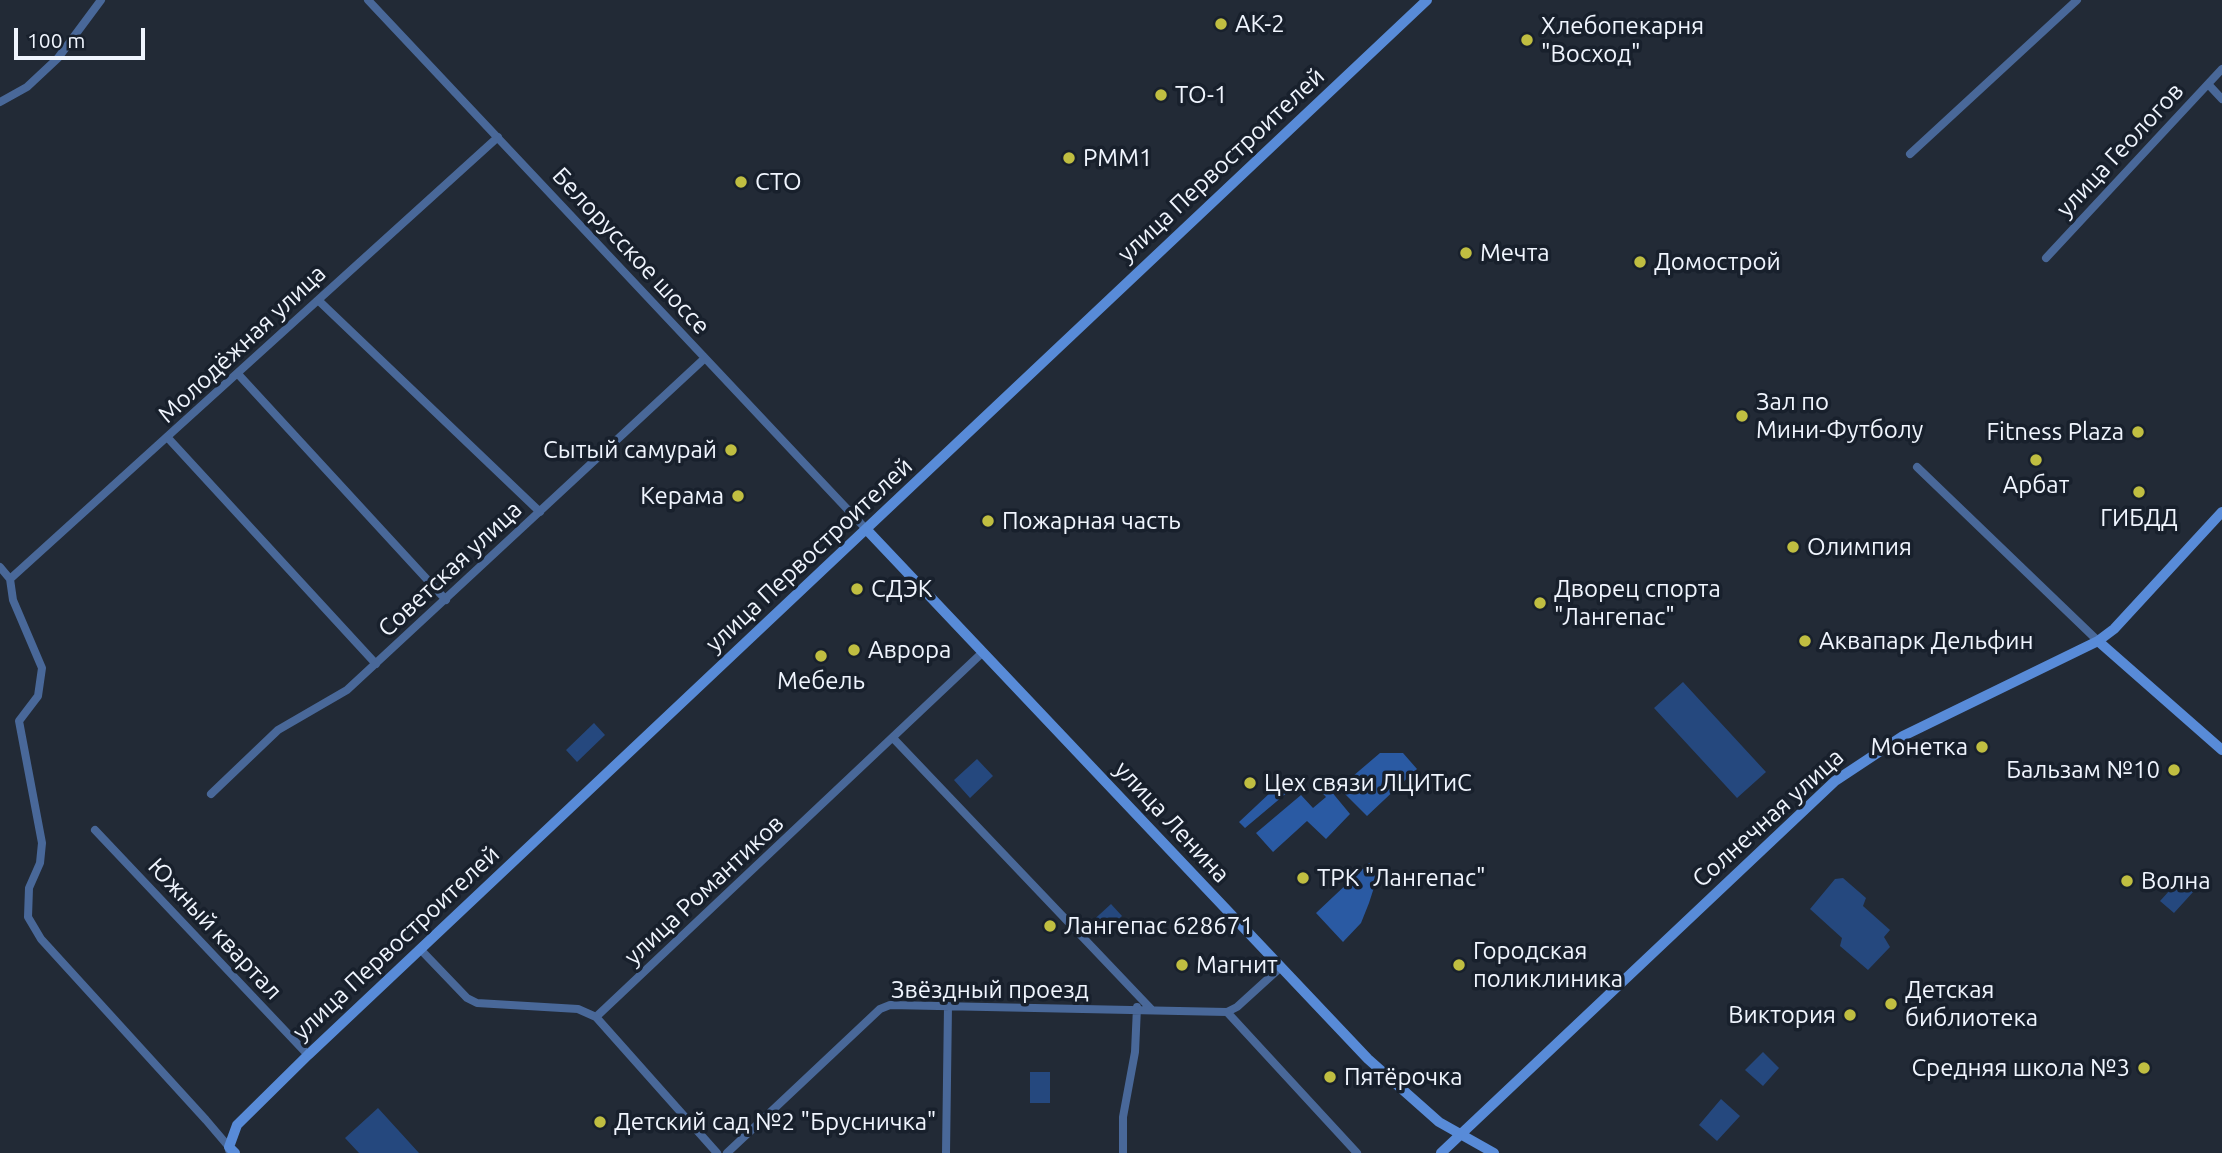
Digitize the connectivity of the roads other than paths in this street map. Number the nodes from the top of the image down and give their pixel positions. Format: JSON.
{"nodes":[{"id":1,"x":101,"y":0,"type":"edge"},
{"id":2,"x":368,"y":0,"type":"edge"},
{"id":3,"x":1427,"y":0,"type":"edge"},
{"id":4,"x":2077,"y":0,"type":"edge"},
{"id":5,"x":2222,"y":69,"type":"edge"},
{"id":6,"x":2208,"y":85,"type":"junction"},
{"id":7,"x":2222,"y":99,"type":"edge"},
{"id":8,"x":0,"y":102,"type":"edge"},
{"id":9,"x":498,"y":137,"type":"junction"},
{"id":10,"x":1910,"y":154,"type":"dead end"},
{"id":11,"x":2046,"y":258,"type":"dead end"},
{"id":12,"x":318,"y":300,"type":"junction"},
{"id":13,"x":705,"y":358,"type":"junction"},
{"id":14,"x":238,"y":374,"type":"junction"},
{"id":15,"x":168,"y":438,"type":"junction"},
{"id":16,"x":1917,"y":467,"type":"dead end"},
{"id":17,"x":540,"y":512,"type":"junction"},
{"id":18,"x":2222,"y":512,"type":"edge"},
{"id":19,"x":866,"y":529,"type":"junction"},
{"id":20,"x":0,"y":567,"type":"edge"},
{"id":21,"x":10,"y":579,"type":"junction"},
{"id":22,"x":446,"y":600,"type":"junction"},
{"id":23,"x":2098,"y":641,"type":"junction"},
{"id":24,"x":983,"y":652,"type":"junction"},
{"id":25,"x":376,"y":664,"type":"junction"},
{"id":26,"x":893,"y":738,"type":"junction"},
{"id":27,"x":2222,"y":750,"type":"edge"},
{"id":28,"x":211,"y":794,"type":"dead end"},
{"id":29,"x":95,"y":830,"type":"dead end"},
{"id":30,"x":420,"y":949,"type":"junction"},
{"id":31,"x":1281,"y":967,"type":"junction"},
{"id":32,"x":1142,"y":1000,"type":"junction"},
{"id":33,"x":948,"y":1006,"type":"junction"},
{"id":34,"x":1135,"y":1010,"type":"junction"},
{"id":35,"x":1152,"y":1010,"type":"junction"},
{"id":36,"x":1227,"y":1012,"type":"junction"},
{"id":37,"x":596,"y":1017,"type":"junction"},
{"id":38,"x":308,"y":1055,"type":"junction"},
{"id":39,"x":1462,"y":1135,"type":"junction"},
{"id":40,"x":231,"y":1151,"type":"edge"},
{"id":41,"x":717,"y":1153,"type":"edge"},
{"id":42,"x":727,"y":1153,"type":"edge"},
{"id":43,"x":946,"y":1153,"type":"edge"},
{"id":44,"x":1123,"y":1153,"type":"edge"},
{"id":45,"x":1357,"y":1153,"type":"edge"},
{"id":46,"x":1441,"y":1153,"type":"edge"},
{"id":47,"x":1494,"y":1153,"type":"edge"}],
"edges":[{"from":1,"to":8,"type":"street"},
{"from":2,"to":9,"type":"street","name":"Белорусское шоссе"},
{"from":3,"to":19,"type":"street","name":"улица Первостроителей"},
{"from":4,"to":10,"type":"street"},
{"from":5,"to":6,"type":"street","name":"улица Геологов"},
{"from":6,"to":7,"type":"street"},
{"from":6,"to":11,"type":"street","name":"улица Геологов"},
{"from":9,"to":12,"type":"street","name":"Молодёжная улица"},
{"from":9,"to":13,"type":"street","name":"Белорусское шоссе"},
{"from":12,"to":14,"type":"street","name":"Молодёжная улица"},
{"from":12,"to":17,"type":"street"},
{"from":13,"to":17,"type":"street","name":"Советская улица"},
{"from":13,"to":19,"type":"street","name":"Белорусское шоссе"},
{"from":14,"to":15,"type":"street","name":"Молодёжная улица"},
{"from":14,"to":22,"type":"street"},
{"from":15,"to":21,"type":"street","name":"Молодёжная улица"},
{"from":15,"to":25,"type":"street"},
{"from":16,"to":23,"type":"street"},
{"from":17,"to":22,"type":"street","name":"Советская улица"},
{"from":18,"to":23,"type":"street","name":"Солнечная улица"},
{"from":19,"to":24,"type":"street","name":"улица Ленина"},
{"from":19,"to":30,"type":"street","name":"улица Первостроителей"},
{"from":20,"to":21,"type":"street"},
{"from":21,"to":40,"type":"street"},
{"from":22,"to":25,"type":"street","name":"Советская улица"},
{"from":23,"to":27,"type":"street"},
{"from":23,"to":39,"type":"street","name":"Солнечная улица"},
{"from":24,"to":26,"type":"street","name":"улица Романтиков"},
{"from":24,"to":31,"type":"street","name":"улица Ленина"},
{"from":25,"to":28,"type":"street","name":"Советская улица"},
{"from":26,"to":32,"type":"street"},
{"from":26,"to":37,"type":"street","name":"улица Романтиков"},
{"from":29,"to":38,"type":"street","name":"Южный квартал"},
{"from":30,"to":37,"type":"street"},
{"from":30,"to":38,"type":"street","name":"улица Первостроителей"},
{"from":31,"to":36,"type":"street"},
{"from":31,"to":39,"type":"street","name":"улица Ленина"},
{"from":32,"to":34,"type":"street"},
{"from":32,"to":35,"type":"street"},
{"from":33,"to":34,"type":"street","name":"Звёздный проезд"},
{"from":33,"to":42,"type":"street","name":"Звёздный проезд"},
{"from":33,"to":43,"type":"street"},
{"from":34,"to":35,"type":"street","name":"Звёздный проезд"},
{"from":34,"to":44,"type":"street"},
{"from":35,"to":36,"type":"street","name":"Звёздный проезд"},
{"from":36,"to":45,"type":"street"},
{"from":37,"to":41,"type":"street"},
{"from":38,"to":40,"type":"street","name":"улица Первостроителей"},
{"from":39,"to":46,"type":"street","name":"Солнечная улица"},
{"from":39,"to":47,"type":"street","name":"улица Ленина"}]}
